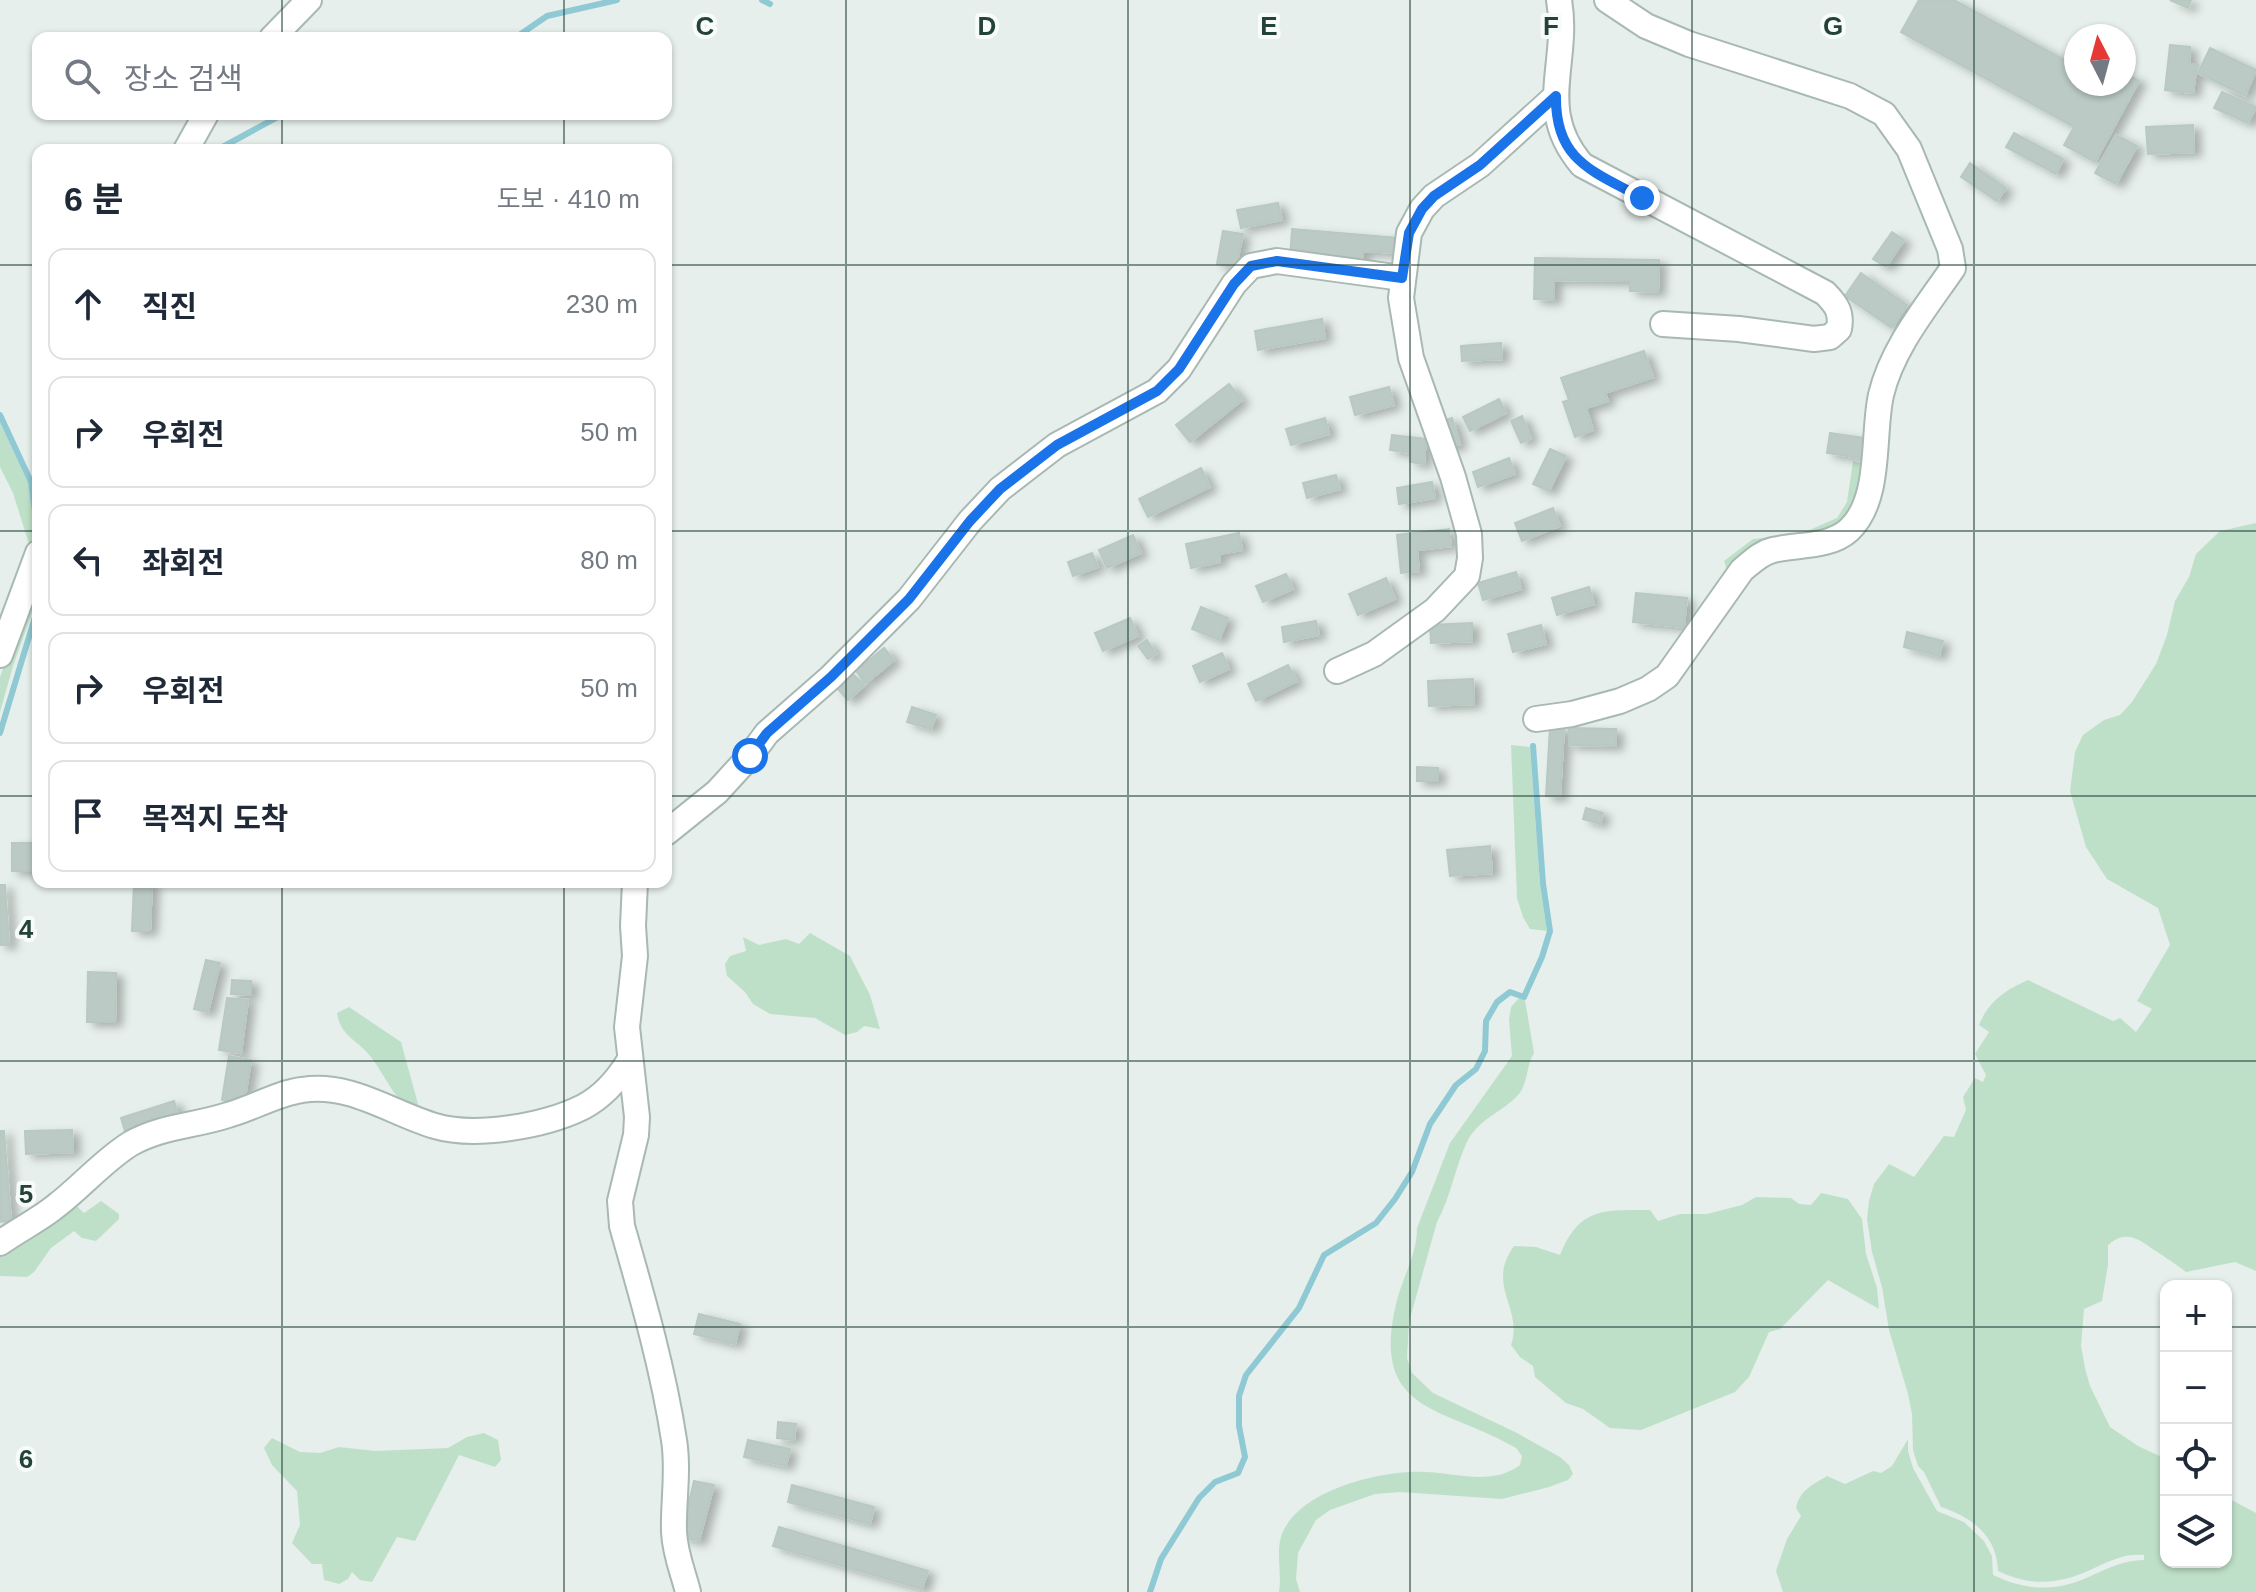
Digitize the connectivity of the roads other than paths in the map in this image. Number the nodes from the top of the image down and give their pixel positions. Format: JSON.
{"nodes":[{"id":1,"x":309,"y":0,"type":"edge"},
{"id":2,"x":1559,"y":0,"type":"edge"},
{"id":3,"x":1607,"y":0,"type":"edge"},
{"id":4,"x":278,"y":32,"type":"edge"},
{"id":5,"x":1556,"y":96,"type":"junction"},
{"id":6,"x":203,"y":120,"type":"edge"},
{"id":7,"x":189,"y":144,"type":"edge"},
{"id":8,"x":1402,"y":278,"type":"junction"},
{"id":9,"x":1663,"y":324,"type":"dead end"},
{"id":10,"x":32,"y":569,"type":"edge"},
{"id":11,"x":0,"y":655,"type":"edge"},
{"id":12,"x":1337,"y":671,"type":"dead end"},
{"id":13,"x":1536,"y":719,"type":"dead end"},
{"id":14,"x":672,"y":828,"type":"edge"},
{"id":15,"x":635,"y":888,"type":"edge"},
{"id":16,"x":629,"y":1061,"type":"junction"},
{"id":17,"x":0,"y":1243,"type":"edge"},
{"id":18,"x":688,"y":1592,"type":"edge"}],
"edges":[{"from":1,"to":4,"type":"street"},
{"from":2,"to":5,"type":"street"},
{"from":3,"to":13,"type":"street"},
{"from":5,"to":8,"type":"street"},
{"from":5,"to":9,"type":"street"},
{"from":6,"to":7,"type":"street"},
{"from":8,"to":12,"type":"street"},
{"from":8,"to":14,"type":"street"},
{"from":10,"to":11,"type":"street"},
{"from":15,"to":16,"type":"street"},
{"from":16,"to":17,"type":"street"},
{"from":16,"to":18,"type":"street"}]}
